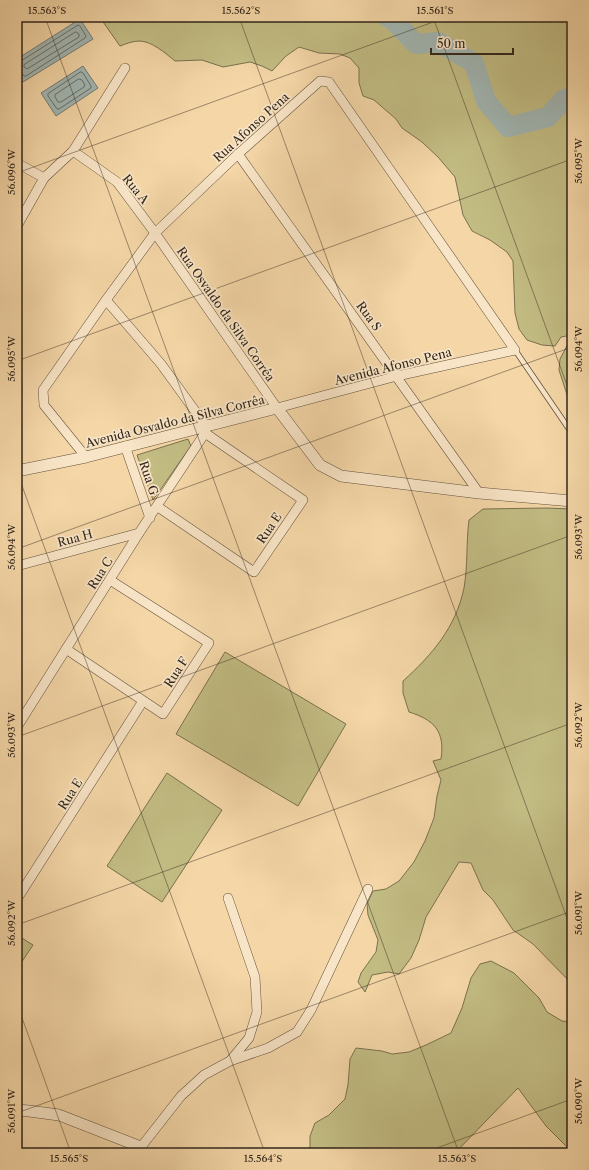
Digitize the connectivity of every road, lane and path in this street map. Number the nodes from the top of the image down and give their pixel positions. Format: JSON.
{"nodes":[{"id":1,"x":125,"y":68,"type":"dead end"},
{"id":2,"x":73,"y":151,"type":"junction"},
{"id":3,"x":238,"y":154,"type":"junction"},
{"id":4,"x":17,"y":162,"type":"edge"},
{"id":5,"x":44,"y":178,"type":"junction"},
{"id":6,"x":17,"y":226,"type":"edge"},
{"id":7,"x":155,"y":233,"type":"junction"},
{"id":8,"x":106,"y":300,"type":"junction"},
{"id":9,"x":515,"y":350,"type":"junction"},
{"id":10,"x":397,"y":376,"type":"junction"},
{"id":11,"x":277,"y":408,"type":"junction"},
{"id":12,"x":569,"y":429,"type":"dead end"},
{"id":13,"x":205,"y":430,"type":"junction"},
{"id":14,"x":125,"y":446,"type":"junction"},
{"id":15,"x":86,"y":457,"type":"junction"},
{"id":16,"x":17,"y":471,"type":"edge"},
{"id":17,"x":479,"y":492,"type":"junction"},
{"id":18,"x":572,"y":501,"type":"edge"},
{"id":19,"x":158,"y":507,"type":"junction"},
{"id":20,"x":150,"y":518,"type":"junction"},
{"id":21,"x":139,"y":534,"type":"junction"},
{"id":22,"x":18,"y":567,"type":"edge"},
{"id":23,"x":110,"y":580,"type":"junction"},
{"id":24,"x":66,"y":650,"type":"junction"},
{"id":25,"x":143,"y":701,"type":"junction"},
{"id":26,"x":17,"y":727,"type":"edge"},
{"id":27,"x":368,"y":889,"type":"dead end"},
{"id":28,"x":228,"y":898,"type":"dead end"},
{"id":29,"x":17,"y":899,"type":"edge"},
{"id":30,"x":230,"y":1062,"type":"junction"},
{"id":31,"x":17,"y":1110,"type":"edge"},
{"id":32,"x":140,"y":1150,"type":"edge"}],
"edges":[{"from":1,"to":2,"type":"street"},
{"from":2,"to":5,"type":"street"},
{"from":2,"to":7,"type":"street","name":"Rua A"},
{"from":3,"to":7,"type":"street","name":"Rua Afonso Pena"},
{"from":3,"to":9,"type":"street","name":"Rua Afonso Pena"},
{"from":3,"to":10,"type":"street","name":"Rua S"},
{"from":4,"to":5,"type":"street"},
{"from":5,"to":6,"type":"street"},
{"from":7,"to":8,"type":"street","name":"Rua Afonso Pena"},
{"from":7,"to":11,"type":"street","name":"Rua Osvaldo da Silva Corrêa"},
{"from":8,"to":13,"type":"street"},
{"from":8,"to":15,"type":"street","name":"Rua Afonso Pena"},
{"from":9,"to":10,"type":"street","name":"Avenida Afonso Pena"},
{"from":9,"to":12,"type":"lane"},
{"from":10,"to":11,"type":"street","name":"Avenida Afonso Pena"},
{"from":10,"to":17,"type":"street","name":"Rua S"},
{"from":11,"to":13,"type":"street","name":"Avenida Osvaldo da Silva Corrêa"},
{"from":11,"to":17,"type":"street","name":"Avenida Osvaldo da Silva Corrêa"},
{"from":13,"to":14,"type":"street","name":"Avenida Osvaldo da Silva Corrêa"},
{"from":13,"to":19,"type":"street","name":"Rua C"},
{"from":13,"to":19,"type":"street","name":"Rua E"},
{"from":14,"to":15,"type":"street","name":"Avenida Osvaldo da Silva Corrêa"},
{"from":14,"to":20,"type":"street","name":"Rua G"},
{"from":15,"to":16,"type":"street","name":"Avenida Osvaldo da Silva Corrêa"},
{"from":17,"to":18,"type":"street","name":"Avenida Osvaldo da Silva Corrêa"},
{"from":19,"to":20,"type":"street","name":"Rua C"},
{"from":20,"to":21,"type":"street","name":"Rua C"},
{"from":21,"to":22,"type":"street","name":"Rua H"},
{"from":21,"to":23,"type":"street","name":"Rua C"},
{"from":23,"to":24,"type":"street","name":"Rua C"},
{"from":23,"to":25,"type":"street","name":"Rua F"},
{"from":24,"to":25,"type":"street","name":"Rua F"},
{"from":24,"to":26,"type":"street","name":"Rua C"},
{"from":25,"to":29,"type":"street","name":"Rua E"},
{"from":27,"to":30,"type":"street"},
{"from":28,"to":30,"type":"street"},
{"from":30,"to":32,"type":"street"},
{"from":31,"to":32,"type":"street"}]}
